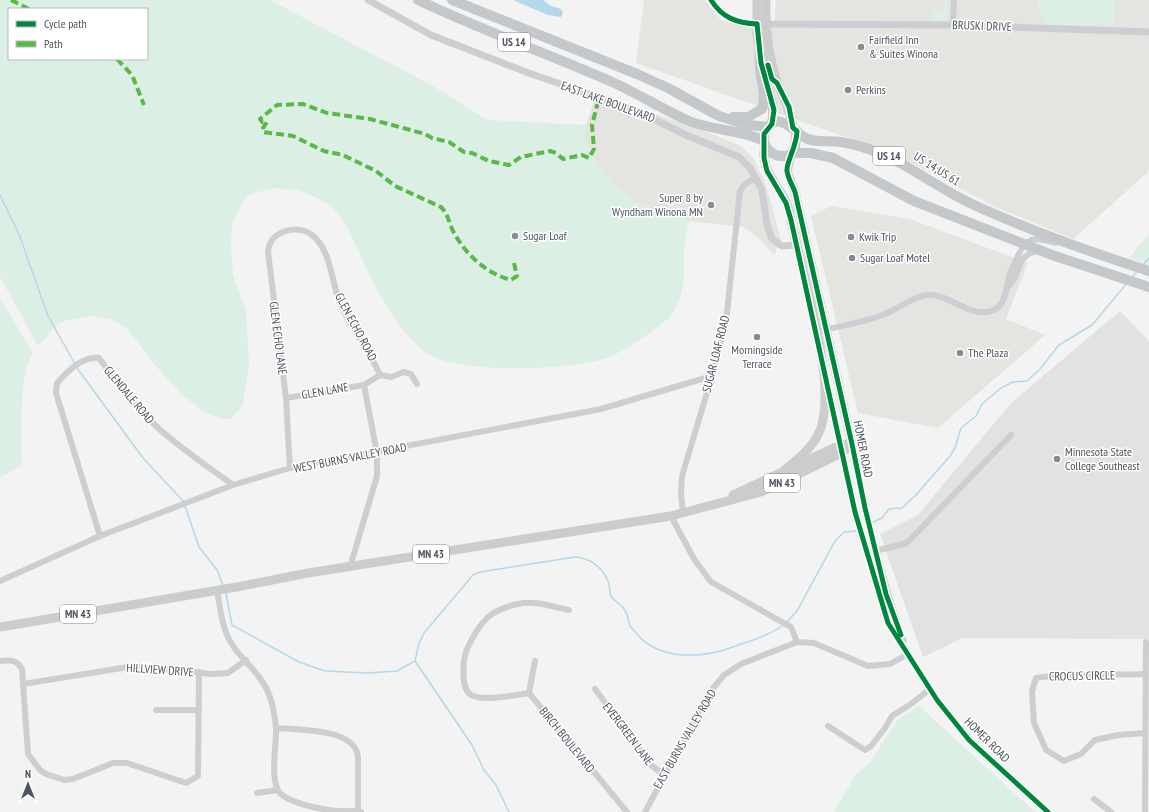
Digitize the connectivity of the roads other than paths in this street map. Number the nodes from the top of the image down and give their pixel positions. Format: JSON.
{"nodes":[{"id":1,"x":368,"y":0,"type":"edge"},
{"id":2,"x":418,"y":0,"type":"edge"},
{"id":3,"x":452,"y":0,"type":"edge"},
{"id":4,"x":711,"y":0,"type":"edge"},
{"id":5,"x":759,"y":0,"type":"edge"},
{"id":6,"x":766,"y":0,"type":"edge"},
{"id":7,"x":954,"y":0,"type":"edge"},
{"id":8,"x":762,"y":24,"type":"junction"},
{"id":9,"x":953,"y":25,"type":"junction"},
{"id":10,"x":1149,"y":32,"type":"edge"},
{"id":11,"x":760,"y":55,"type":"junction"},
{"id":12,"x":705,"y":109,"type":"junction"},
{"id":13,"x":770,"y":125,"type":"junction"},
{"id":14,"x":795,"y":130,"type":"junction"},
{"id":15,"x":765,"y":143,"type":"junction"},
{"id":16,"x":792,"y":154,"type":"junction"},
{"id":17,"x":756,"y":178,"type":"junction"},
{"id":18,"x":300,"y":230,"type":"joint"},
{"id":19,"x":796,"y":244,"type":"junction"},
{"id":20,"x":1024,"y":244,"type":"junction"},
{"id":21,"x":1081,"y":248,"type":"junction"},
{"id":22,"x":1041,"y":250,"type":"junction"},
{"id":23,"x":1149,"y":271,"type":"edge"},
{"id":24,"x":1146,"y":286,"type":"edge"},
{"id":25,"x":1008,"y":287,"type":"junction"},
{"id":26,"x":826,"y":329,"type":"junction"},
{"id":27,"x":816,"y":331,"type":"junction"},
{"id":28,"x":824,"y":370,"type":"junction"},
{"id":29,"x":380,"y":375,"type":"junction"},
{"id":30,"x":712,"y":376,"type":"junction"},
{"id":31,"x":417,"y":384,"type":"dead end"},
{"id":32,"x":364,"y":385,"type":"junction"},
{"id":33,"x":286,"y":398,"type":"junction"},
{"id":34,"x":1011,"y":435,"type":"dead end"},
{"id":35,"x":852,"y":444,"type":"junction"},
{"id":36,"x":841,"y":449,"type":"junction"},
{"id":37,"x":377,"y":453,"type":"junction"},
{"id":38,"x":290,"y":468,"type":"junction"},
{"id":39,"x":780,"y":474,"type":"junction"},
{"id":40,"x":233,"y":486,"type":"junction"},
{"id":41,"x":706,"y":508,"type":"junction"},
{"id":42,"x":683,"y":513,"type":"junction"},
{"id":43,"x":671,"y":516,"type":"junction"},
{"id":44,"x":100,"y":536,"type":"junction"},
{"id":45,"x":875,"y":551,"type":"junction"},
{"id":46,"x":350,"y":567,"type":"junction"},
{"id":47,"x":0,"y":581,"type":"edge"},
{"id":48,"x":217,"y":590,"type":"junction"},
{"id":49,"x":569,"y":610,"type":"dead end"},
{"id":50,"x":0,"y":627,"type":"edge"},
{"id":51,"x":797,"y":642,"type":"junction"},
{"id":52,"x":1146,"y":642,"type":"dead end"},
{"id":53,"x":908,"y":654,"type":"junction"},
{"id":54,"x":1148,"y":659,"type":"edge"},
{"id":55,"x":246,"y":660,"type":"junction"},
{"id":56,"x":0,"y":661,"type":"edge"},
{"id":57,"x":535,"y":661,"type":"dead end"},
{"id":58,"x":199,"y":672,"type":"junction"},
{"id":59,"x":1146,"y":674,"type":"junction"},
{"id":60,"x":23,"y":684,"type":"junction"},
{"id":61,"x":595,"y":689,"type":"dead end"},
{"id":62,"x":930,"y":689,"type":"junction"},
{"id":63,"x":529,"y":693,"type":"junction"},
{"id":64,"x":156,"y":710,"type":"dead end"},
{"id":65,"x":199,"y":710,"type":"junction"},
{"id":66,"x":1147,"y":710,"type":"edge"},
{"id":67,"x":828,"y":726,"type":"dead end"},
{"id":68,"x":276,"y":728,"type":"junction"},
{"id":69,"x":1145,"y":733,"type":"junction"},
{"id":70,"x":1147,"y":760,"type":"edge"},
{"id":71,"x":664,"y":775,"type":"junction"},
{"id":72,"x":277,"y":790,"type":"junction"},
{"id":73,"x":257,"y":793,"type":"dead end"},
{"id":74,"x":1094,"y":799,"type":"dead end"},
{"id":75,"x":1146,"y":810,"type":"edge"},
{"id":76,"x":359,"y":811,"type":"edge"},
{"id":77,"x":627,"y":812,"type":"edge"},
{"id":78,"x":645,"y":812,"type":"edge"},
{"id":79,"x":1048,"y":812,"type":"edge"},
{"id":80,"x":1111,"y":812,"type":"edge"}],
"edges":[{"from":1,"to":17,"type":"street","name":"EAST LAKE BOULEVARD"},
{"from":2,"to":15,"type":"highway","number":"US 14"},
{"from":3,"to":12,"type":"highway","name":"US 14;US 61","number":"US 14"},
{"from":4,"to":8,"type":"street"},
{"from":5,"to":8,"type":"main road"},
{"from":6,"to":8,"type":"main road"},
{"from":7,"to":9,"type":"street"},
{"from":8,"to":9,"type":"street","name":"BRUSKI DRIVE"},
{"from":8,"to":11,"type":"main road"},
{"from":8,"to":14,"type":"main road"},
{"from":9,"to":10,"type":"street","name":"BRUSKI DRIVE"},
{"from":11,"to":12,"type":"highway"},
{"from":11,"to":13,"type":"main road"},
{"from":12,"to":13,"type":"highway","name":"US 14;US 61","number":"US 14"},
{"from":13,"to":14,"type":"highway","name":"US 14;US 61","number":"US 14"},
{"from":13,"to":15,"type":"highway"},
{"from":14,"to":16,"type":"highway"},
{"from":14,"to":21,"type":"highway","name":"US 14;US 61","number":"US 14"},
{"from":15,"to":16,"type":"highway","number":"US 14"},
{"from":15,"to":19,"type":"main road","number":"MN 43"},
{"from":16,"to":20,"type":"highway","number":"US 14"},
{"from":16,"to":26,"type":"main road","name":"HOMER ROAD"},
{"from":17,"to":19,"type":"street","name":"EAST LAKE BOULEVARD"},
{"from":17,"to":30,"type":"street","name":"SUGAR LOAF ROAD"},
{"from":18,"to":29,"type":"street","name":"GLEN ECHO ROAD"},
{"from":18,"to":33,"type":"street","name":"GLEN ECHO LANE"},
{"from":19,"to":27,"type":"main road","name":"HOMER ROAD","number":"MN 43"},
{"from":20,"to":21,"type":"street"},
{"from":20,"to":22,"type":"highway","number":"US 14"},
{"from":20,"to":25,"type":"street"},
{"from":21,"to":23,"type":"highway","number":"US 14"},
{"from":22,"to":24,"type":"highway","number":"US 14"},
{"from":22,"to":25,"type":"street"},
{"from":25,"to":26,"type":"street"},
{"from":26,"to":27,"type":"street"},
{"from":26,"to":35,"type":"main road","name":"HOMER ROAD"},
{"from":27,"to":28,"type":"main road","name":"HOMER ROAD","number":"MN 43"},
{"from":28,"to":36,"type":"street","name":"HOMER ROAD"},
{"from":28,"to":39,"type":"main road","number":"MN 43"},
{"from":29,"to":31,"type":"street"},
{"from":29,"to":32,"type":"street","name":"GLEN ECHO ROAD"},
{"from":30,"to":37,"type":"street","name":"WEST BURNS VALLEY ROAD"},
{"from":30,"to":42,"type":"street","name":"SUGAR LOAF ROAD"},
{"from":32,"to":33,"type":"street","name":"GLEN LANE"},
{"from":32,"to":37,"type":"street"},
{"from":33,"to":38,"type":"street","name":"GLEN ECHO LANE"},
{"from":34,"to":45,"type":"street"},
{"from":35,"to":36,"type":"main road","number":"MN 43"},
{"from":35,"to":45,"type":"street","name":"HOMER ROAD"},
{"from":36,"to":39,"type":"main road","number":"MN 43"},
{"from":36,"to":41,"type":"main road","number":"MN 43"},
{"from":36,"to":53,"type":"street","name":"HOMER ROAD"},
{"from":37,"to":38,"type":"street","name":"WEST BURNS VALLEY ROAD"},
{"from":37,"to":46,"type":"street"},
{"from":38,"to":40,"type":"street","name":"WEST BURNS VALLEY ROAD"},
{"from":39,"to":41,"type":"main road","number":"MN 43"},
{"from":40,"to":44,"type":"street","name":"WEST BURNS VALLEY ROAD"},
{"from":40,"to":44,"type":"street","name":"GLENDALE ROAD"},
{"from":41,"to":42,"type":"main road","number":"MN 43"},
{"from":42,"to":43,"type":"main road","number":"MN 43"},
{"from":43,"to":46,"type":"main road","number":"MN 43"},
{"from":43,"to":51,"type":"street"},
{"from":44,"to":47,"type":"street","name":"WEST BURNS VALLEY ROAD"},
{"from":45,"to":53,"type":"street","name":"HOMER ROAD"},
{"from":46,"to":48,"type":"main road","number":"MN 43"},
{"from":48,"to":50,"type":"main road","number":"MN 43"},
{"from":48,"to":55,"type":"street"},
{"from":49,"to":63,"type":"street"},
{"from":51,"to":53,"type":"street"},
{"from":51,"to":71,"type":"street","name":"EAST BURNS VALLEY ROAD"},
{"from":52,"to":54,"type":"street"},
{"from":53,"to":62,"type":"street","name":"HOMER ROAD"},
{"from":54,"to":59,"type":"street"},
{"from":55,"to":58,"type":"street","name":"HILLVIEW DRIVE"},
{"from":55,"to":68,"type":"street"},
{"from":56,"to":60,"type":"street"},
{"from":57,"to":63,"type":"street"},
{"from":58,"to":60,"type":"street","name":"HILLVIEW DRIVE"},
{"from":58,"to":65,"type":"street"},
{"from":59,"to":66,"type":"street"},
{"from":59,"to":69,"type":"street","name":"CROCUS CIRCLE"},
{"from":60,"to":65,"type":"street"},
{"from":61,"to":71,"type":"street","name":"EVERGREEN LANE"},
{"from":62,"to":67,"type":"street"},
{"from":62,"to":79,"type":"street","name":"HOMER ROAD"},
{"from":63,"to":77,"type":"street","name":"BIRCH BOULEVARD"},
{"from":64,"to":65,"type":"street"},
{"from":66,"to":69,"type":"street"},
{"from":68,"to":72,"type":"street"},
{"from":68,"to":76,"type":"street"},
{"from":69,"to":70,"type":"street"},
{"from":70,"to":75,"type":"street"},
{"from":71,"to":78,"type":"street","name":"EAST BURNS VALLEY ROAD"},
{"from":72,"to":73,"type":"street"},
{"from":72,"to":76,"type":"street"},
{"from":74,"to":80,"type":"street"}]}
